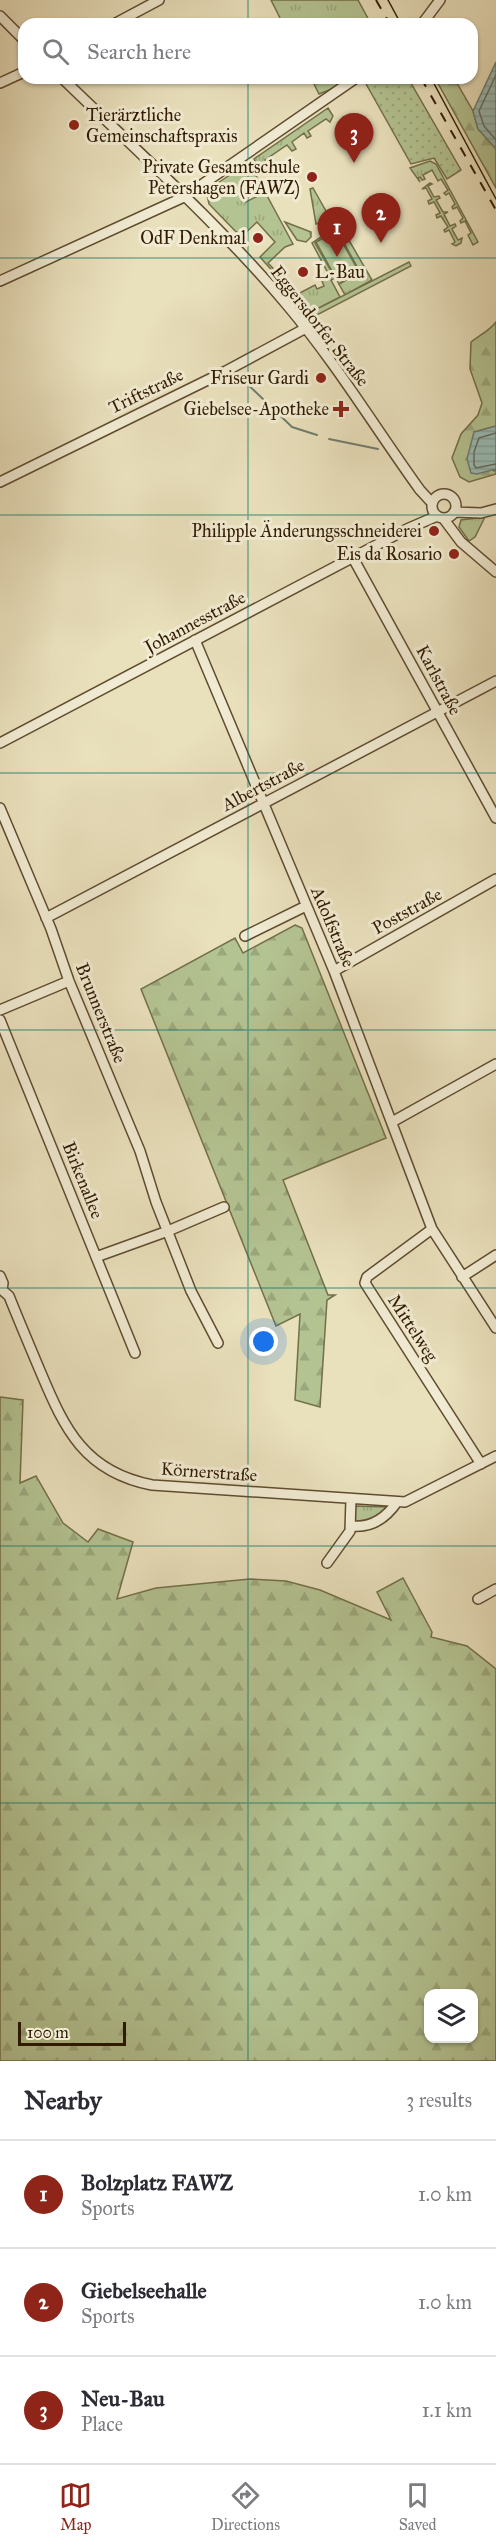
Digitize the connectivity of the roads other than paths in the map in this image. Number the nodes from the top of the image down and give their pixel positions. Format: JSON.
{"nodes":[{"id":1,"x":440,"y":0,"type":"edge"},
{"id":2,"x":154,"y":1,"type":"edge"},
{"id":3,"x":0,"y":16,"type":"edge"},
{"id":4,"x":124,"y":18,"type":"edge"},
{"id":5,"x":426,"y":18,"type":"edge"},
{"id":6,"x":18,"y":34,"type":"edge"},
{"id":7,"x":18,"y":75,"type":"edge"},
{"id":8,"x":0,"y":83,"type":"edge"},
{"id":9,"x":69,"y":84,"type":"edge"},
{"id":10,"x":347,"y":84,"type":"edge"},
{"id":11,"x":184,"y":196,"type":"junction"},
{"id":12,"x":0,"y":281,"type":"edge"},
{"id":13,"x":306,"y":328,"type":"junction"},
{"id":14,"x":413,"y":478,"type":"junction"},
{"id":15,"x":0,"y":482,"type":"edge"},
{"id":16,"x":441,"y":494,"type":"junction"},
{"id":17,"x":495,"y":509,"type":"edge"},
{"id":18,"x":443,"y":510,"type":"junction"},
{"id":19,"x":353,"y":558,"type":"junction"},
{"id":20,"x":496,"y":572,"type":"edge"},
{"id":21,"x":195,"y":640,"type":"junction"},
{"id":22,"x":496,"y":681,"type":"edge"},
{"id":23,"x":438,"y":713,"type":"junction"},
{"id":24,"x":0,"y":744,"type":"edge"},
{"id":25,"x":263,"y":803,"type":"junction"},
{"id":26,"x":0,"y":808,"type":"edge"},
{"id":27,"x":496,"y":818,"type":"edge"},
{"id":28,"x":496,"y":879,"type":"edge"},
{"id":29,"x":306,"y":906,"type":"junction"},
{"id":30,"x":46,"y":918,"type":"junction"},
{"id":31,"x":245,"y":936,"type":"dead end"},
{"id":32,"x":334,"y":971,"type":"junction"},
{"id":33,"x":69,"y":981,"type":"junction"},
{"id":34,"x":0,"y":1010,"type":"edge"},
{"id":35,"x":0,"y":1020,"type":"edge"},
{"id":36,"x":496,"y":1064,"type":"edge"},
{"id":37,"x":392,"y":1122,"type":"junction"},
{"id":38,"x":224,"y":1207,"type":"dead end"},
{"id":39,"x":432,"y":1230,"type":"junction"},
{"id":40,"x":168,"y":1232,"type":"junction"},
{"id":41,"x":496,"y":1255,"type":"edge"},
{"id":42,"x":96,"y":1257,"type":"junction"},
{"id":43,"x":0,"y":1276,"type":"edge"},
{"id":44,"x":462,"y":1277,"type":"junction"},
{"id":45,"x":1,"y":1290,"type":"edge"},
{"id":46,"x":496,"y":1328,"type":"edge"},
{"id":47,"x":218,"y":1343,"type":"dead end"},
{"id":48,"x":135,"y":1353,"type":"dead end"},
{"id":49,"x":496,"y":1456,"type":"edge"},
{"id":50,"x":481,"y":1464,"type":"junction"},
{"id":51,"x":351,"y":1499,"type":"junction"},
{"id":52,"x":397,"y":1502,"type":"junction"},
{"id":53,"x":352,"y":1526,"type":"junction"},
{"id":54,"x":327,"y":1563,"type":"dead end"},
{"id":55,"x":496,"y":1589,"type":"edge"},
{"id":56,"x":478,"y":1599,"type":"dead end"}],
"edges":[{"from":1,"to":5,"type":"street"},
{"from":2,"to":4,"type":"street"},
{"from":3,"to":6,"type":"street"},
{"from":7,"to":8,"type":"street"},
{"from":9,"to":11,"type":"street","name":"Eggersdorfer Straße"},
{"from":10,"to":11,"type":"street"},
{"from":11,"to":12,"type":"street"},
{"from":11,"to":13,"type":"street","name":"Eggersdorfer Straße"},
{"from":13,"to":14,"type":"street","name":"Eggersdorfer Straße"},
{"from":13,"to":15,"type":"street","name":"Triftstraße"},
{"from":14,"to":16,"type":"street","name":"Eggersdorfer Straße"},
{"from":14,"to":18,"type":"street","name":"Eggersdorfer Straße"},
{"from":16,"to":18,"type":"street","name":"Johannesstraße"},
{"from":16,"to":18,"type":"street","name":"Eggersdorfer Straße"},
{"from":17,"to":18,"type":"street"},
{"from":18,"to":19,"type":"street","name":"Johannesstraße"},
{"from":18,"to":20,"type":"street","name":"Eggersdorfer Straße"},
{"from":19,"to":21,"type":"street","name":"Johannesstraße"},
{"from":19,"to":23,"type":"street","name":"Karlstraße"},
{"from":21,"to":24,"type":"street","name":"Johannesstraße"},
{"from":21,"to":25,"type":"street","name":"Adolfstraße"},
{"from":22,"to":23,"type":"street","name":"Albertstraße"},
{"from":23,"to":25,"type":"street","name":"Albertstraße"},
{"from":23,"to":27,"type":"street","name":"Karlstraße"},
{"from":25,"to":29,"type":"street","name":"Adolfstraße"},
{"from":25,"to":30,"type":"street","name":"Albertstraße"},
{"from":26,"to":30,"type":"street","name":"Brunnerstraße"},
{"from":28,"to":32,"type":"street","name":"Poststraße"},
{"from":29,"to":31,"type":"street"},
{"from":29,"to":32,"type":"street","name":"Adolfstraße"},
{"from":30,"to":33,"type":"street","name":"Brunnerstraße"},
{"from":32,"to":37,"type":"street","name":"Adolfstraße"},
{"from":33,"to":34,"type":"street"},
{"from":33,"to":40,"type":"street","name":"Brunnerstraße"},
{"from":35,"to":42,"type":"street","name":"Birkenallee"},
{"from":36,"to":37,"type":"street"},
{"from":37,"to":39,"type":"street","name":"Adolfstraße"},
{"from":38,"to":40,"type":"street"},
{"from":39,"to":44,"type":"street","name":"Adolfstraße"},
{"from":39,"to":50,"type":"street","name":"Mittelweg"},
{"from":40,"to":42,"type":"street"},
{"from":40,"to":47,"type":"street","name":"Brunnerstraße"},
{"from":41,"to":44,"type":"street"},
{"from":42,"to":48,"type":"street","name":"Birkenallee"},
{"from":43,"to":45,"type":"street"},
{"from":44,"to":46,"type":"street","name":"Adolfstraße"},
{"from":45,"to":51,"type":"street","name":"Körnerstraße"},
{"from":49,"to":50,"type":"street"},
{"from":50,"to":52,"type":"street"},
{"from":51,"to":52,"type":"street","name":"Körnerstraße"},
{"from":51,"to":53,"type":"street"},
{"from":52,"to":53,"type":"street"},
{"from":53,"to":54,"type":"street"},
{"from":55,"to":56,"type":"street"}]}
